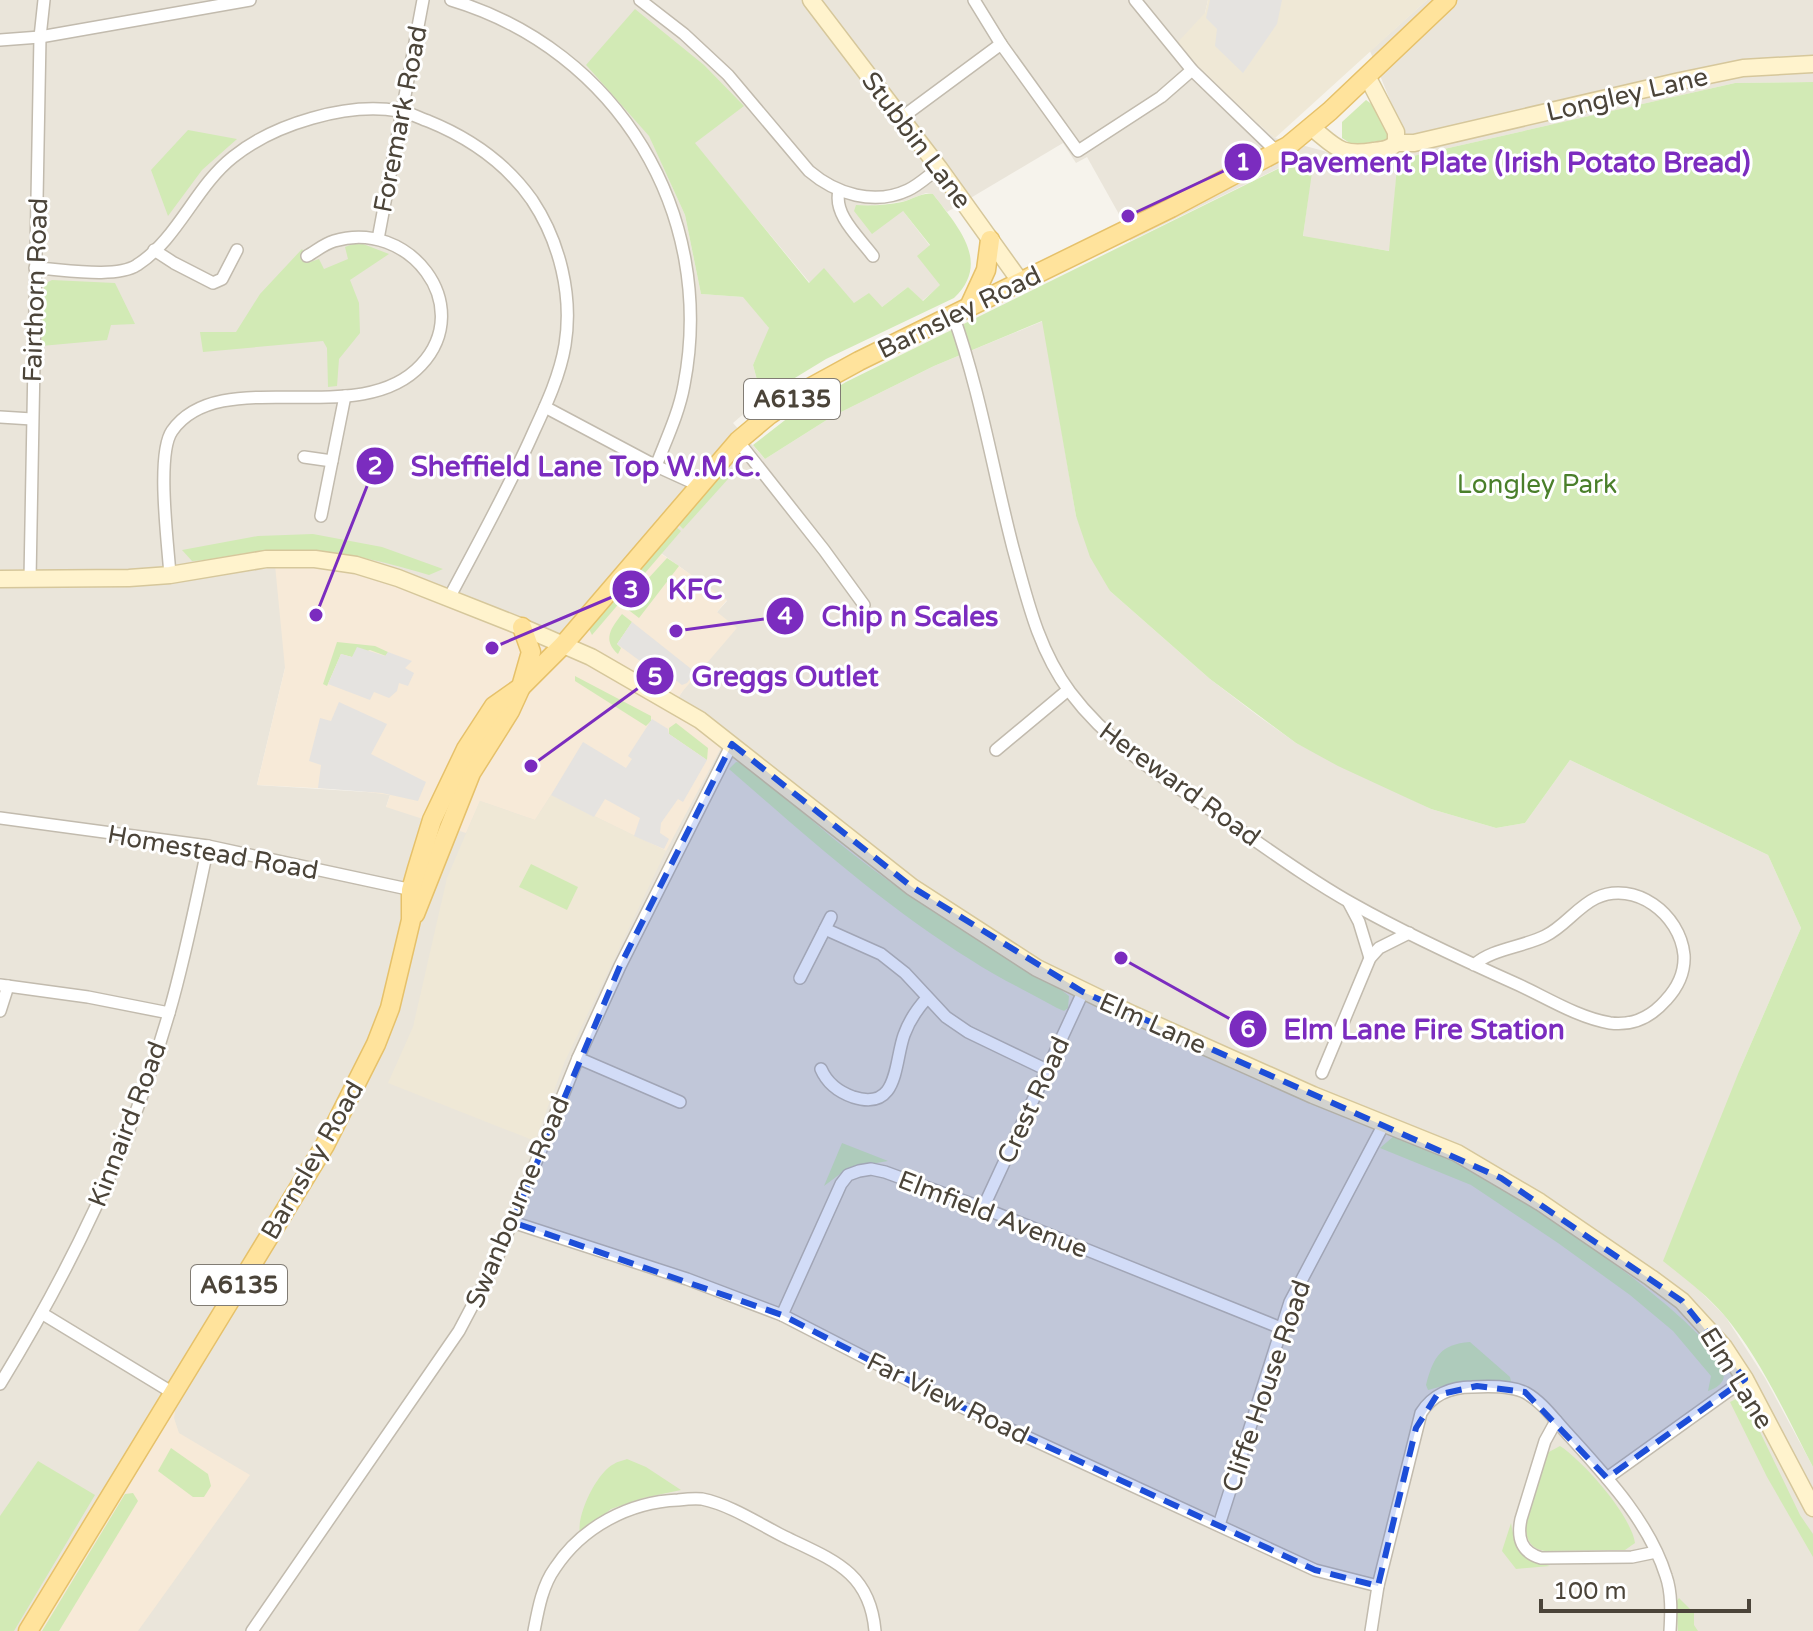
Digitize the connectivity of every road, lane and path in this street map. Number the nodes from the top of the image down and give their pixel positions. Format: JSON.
{"nodes":[{"id":1,"x":44,"y":0,"type":"edge"},
{"id":2,"x":250,"y":0,"type":"edge"},
{"id":3,"x":423,"y":0,"type":"edge"},
{"id":4,"x":451,"y":0,"type":"edge"},
{"id":5,"x":640,"y":0,"type":"edge"},
{"id":6,"x":811,"y":0,"type":"edge"},
{"id":7,"x":974,"y":0,"type":"edge"},
{"id":8,"x":1135,"y":0,"type":"edge"},
{"id":9,"x":1447,"y":0,"type":"edge"},
{"id":10,"x":40,"y":37,"type":"junction"},
{"id":11,"x":0,"y":40,"type":"edge"},
{"id":12,"x":1001,"y":44,"type":"junction"},
{"id":13,"x":1813,"y":64,"type":"edge"},
{"id":14,"x":1192,"y":70,"type":"junction"},
{"id":15,"x":1367,"y":76,"type":"junction"},
{"id":16,"x":401,"y":111,"type":"junction"},
{"id":17,"x":901,"y":118,"type":"junction"},
{"id":18,"x":1311,"y":127,"type":"junction"},
{"id":19,"x":1396,"y":143,"type":"junction"},
{"id":20,"x":1277,"y":152,"type":"junction"},
{"id":21,"x":939,"y":168,"type":"junction"},
{"id":22,"x":839,"y":191,"type":"junction"},
{"id":23,"x":378,"y":239,"type":"junction"},
{"id":24,"x":990,"y":240,"type":"junction"},
{"id":25,"x":154,"y":250,"type":"junction"},
{"id":26,"x":237,"y":250,"type":"dead end"},
{"id":27,"x":307,"y":256,"type":"dead end"},
{"id":28,"x":873,"y":256,"type":"dead end"},
{"id":29,"x":35,"y":268,"type":"junction"},
{"id":30,"x":1020,"y":281,"type":"junction"},
{"id":31,"x":961,"y":311,"type":"junction"},
{"id":32,"x":345,"y":396,"type":"junction"},
{"id":33,"x":545,"y":407,"type":"junction"},
{"id":34,"x":0,"y":417,"type":"edge"},
{"id":35,"x":32,"y":419,"type":"junction"},
{"id":36,"x":738,"y":441,"type":"junction"},
{"id":37,"x":304,"y":457,"type":"dead end"},
{"id":38,"x":332,"y":461,"type":"junction"},
{"id":39,"x":656,"y":466,"type":"junction"},
{"id":40,"x":700,"y":486,"type":"junction"},
{"id":41,"x":321,"y":516,"type":"dead end"},
{"id":42,"x":170,"y":575,"type":"junction"},
{"id":43,"x":0,"y":579,"type":"edge"},
{"id":44,"x":30,"y":579,"type":"junction"},
{"id":45,"x":449,"y":598,"type":"junction"},
{"id":46,"x":864,"y":605,"type":"dead end"},
{"id":47,"x":522,"y":627,"type":"junction"},
{"id":48,"x":563,"y":645,"type":"junction"},
{"id":49,"x":521,"y":687,"type":"junction"},
{"id":50,"x":1068,"y":690,"type":"junction"},
{"id":51,"x":732,"y":744,"type":"junction"},
{"id":52,"x":996,"y":750,"type":"dead end"},
{"id":53,"x":0,"y":818,"type":"edge"},
{"id":54,"x":208,"y":846,"type":"junction"},
{"id":55,"x":418,"y":891,"type":"junction"},
{"id":56,"x":1349,"y":902,"type":"junction"},
{"id":57,"x":1409,"y":933,"type":"junction"},
{"id":58,"x":1370,"y":958,"type":"junction"},
{"id":59,"x":1474,"y":965,"type":"junction"},
{"id":60,"x":800,"y":978,"type":"dead end"},
{"id":61,"x":4,"y":986,"type":"edge"},
{"id":62,"x":1083,"y":992,"type":"junction"},
{"id":63,"x":927,"y":998,"type":"junction"},
{"id":64,"x":0,"y":1011,"type":"edge"},
{"id":65,"x":169,"y":1013,"type":"junction"},
{"id":66,"x":578,"y":1058,"type":"junction"},
{"id":67,"x":821,"y":1069,"type":"dead end"},
{"id":68,"x":1047,"y":1070,"type":"junction"},
{"id":69,"x":1322,"y":1073,"type":"dead end"},
{"id":70,"x":680,"y":1102,"type":"dead end"},
{"id":71,"x":1385,"y":1122,"type":"junction"},
{"id":72,"x":983,"y":1208,"type":"junction"},
{"id":73,"x":512,"y":1222,"type":"junction"},
{"id":74,"x":43,"y":1314,"type":"junction"},
{"id":75,"x":782,"y":1315,"type":"junction"},
{"id":76,"x":1281,"y":1328,"type":"junction"},
{"id":77,"x":1745,"y":1379,"type":"junction"},
{"id":78,"x":0,"y":1384,"type":"edge"},
{"id":79,"x":173,"y":1393,"type":"junction"},
{"id":80,"x":1556,"y":1421,"type":"junction"},
{"id":81,"x":1607,"y":1478,"type":"junction"},
{"id":82,"x":1813,"y":1508,"type":"edge"},
{"id":83,"x":1219,"y":1525,"type":"junction"},
{"id":84,"x":1656,"y":1552,"type":"junction"},
{"id":85,"x":1378,"y":1586,"type":"junction"},
{"id":86,"x":28,"y":1631,"type":"edge"},
{"id":87,"x":252,"y":1631,"type":"edge"},
{"id":88,"x":534,"y":1631,"type":"edge"},
{"id":89,"x":875,"y":1631,"type":"edge"},
{"id":90,"x":1371,"y":1631,"type":"edge"},
{"id":91,"x":1670,"y":1631,"type":"edge"}],
"edges":[{"from":1,"to":10,"type":"street","name":"Fairthorn Road"},
{"from":2,"to":10,"type":"street"},
{"from":3,"to":16,"type":"street","name":"Foremark Road"},
{"from":4,"to":39,"type":"street"},
{"from":5,"to":22,"type":"street"},
{"from":6,"to":17,"type":"street","name":"Stubbin Lane"},
{"from":7,"to":12,"type":"street"},
{"from":8,"to":14,"type":"street"},
{"from":9,"to":15,"type":"main road","name":"Barnsley Road","number":"A6135"},
{"from":10,"to":11,"type":"street"},
{"from":10,"to":29,"type":"street","name":"Fairthorn Road"},
{"from":12,"to":14,"type":"street"},
{"from":12,"to":17,"type":"street"},
{"from":13,"to":19,"type":"street","name":"Longley Lane"},
{"from":14,"to":20,"type":"street"},
{"from":15,"to":18,"type":"main road","name":"Barnsley Road","number":"A6135"},
{"from":15,"to":19,"type":"street"},
{"from":16,"to":23,"type":"street","name":"Foremark Road"},
{"from":16,"to":25,"type":"street"},
{"from":16,"to":33,"type":"street"},
{"from":17,"to":21,"type":"street","name":"Stubbin Lane"},
{"from":18,"to":19,"type":"street","name":"Longley Lane"},
{"from":18,"to":20,"type":"main road","name":"Barnsley Road","number":"A6135"},
{"from":20,"to":30,"type":"main road","name":"Barnsley Road","number":"A6135"},
{"from":21,"to":22,"type":"street"},
{"from":21,"to":24,"type":"street","name":"Stubbin Lane"},
{"from":22,"to":28,"type":"street"},
{"from":23,"to":27,"type":"street"},
{"from":23,"to":32,"type":"street"},
{"from":24,"to":30,"type":"street","name":"Stubbin Lane"},
{"from":24,"to":31,"type":"main road"},
{"from":25,"to":26,"type":"street"},
{"from":25,"to":29,"type":"street"},
{"from":29,"to":35,"type":"street","name":"Fairthorn Road"},
{"from":30,"to":31,"type":"main road","name":"Barnsley Road","number":"A6135"},
{"from":31,"to":36,"type":"main road","name":"Barnsley Road","number":"A6135"},
{"from":31,"to":50,"type":"street","name":"Hereward Road"},
{"from":32,"to":38,"type":"street"},
{"from":32,"to":42,"type":"street"},
{"from":33,"to":39,"type":"street"},
{"from":33,"to":45,"type":"street"},
{"from":34,"to":35,"type":"street"},
{"from":35,"to":44,"type":"street","name":"Fairthorn Road"},
{"from":36,"to":40,"type":"main road","name":"Barnsley Road","number":"A6135"},
{"from":36,"to":46,"type":"street"},
{"from":37,"to":38,"type":"street"},
{"from":38,"to":41,"type":"street"},
{"from":39,"to":40,"type":"street"},
{"from":40,"to":48,"type":"main road","name":"Barnsley Road","number":"A6135"},
{"from":42,"to":44,"type":"street","name":"Elm Lane"},
{"from":42,"to":45,"type":"street","name":"Elm Lane"},
{"from":43,"to":44,"type":"street","name":"Elm Lane"},
{"from":45,"to":47,"type":"street","name":"Elm Lane"},
{"from":47,"to":48,"type":"street","name":"Elm Lane"},
{"from":47,"to":49,"type":"main road"},
{"from":48,"to":49,"type":"main road","name":"Barnsley Road","number":"A6135"},
{"from":48,"to":51,"type":"street","name":"Elm Lane"},
{"from":49,"to":55,"type":"main road","name":"Barnsley Road","number":"A6135"},
{"from":50,"to":52,"type":"street"},
{"from":50,"to":56,"type":"street","name":"Hereward Road"},
{"from":51,"to":62,"type":"street","name":"Elm Lane"},
{"from":51,"to":66,"type":"street","name":"Swanbourne Road"},
{"from":53,"to":54,"type":"street","name":"Homestead Road"},
{"from":54,"to":55,"type":"street","name":"Homestead Road"},
{"from":54,"to":65,"type":"street","name":"Kinnaird Road"},
{"from":55,"to":79,"type":"main road","name":"Barnsley Road","number":"A6135"},
{"from":56,"to":57,"type":"street","name":"Hereward Road"},
{"from":56,"to":58,"type":"street"},
{"from":57,"to":58,"type":"street"},
{"from":57,"to":59,"type":"street","name":"Hereward Road"},
{"from":58,"to":69,"type":"street"},
{"from":59,"to":59,"type":"street","name":"Hereward Road"},
{"from":60,"to":63,"type":"street"},
{"from":61,"to":64,"type":"street"},
{"from":61,"to":65,"type":"street"},
{"from":62,"to":68,"type":"street","name":"Crest Road"},
{"from":62,"to":71,"type":"street","name":"Elm Lane"},
{"from":63,"to":67,"type":"street"},
{"from":63,"to":68,"type":"street"},
{"from":65,"to":74,"type":"street","name":"Kinnaird Road"},
{"from":66,"to":70,"type":"street"},
{"from":66,"to":73,"type":"street","name":"Swanbourne Road"},
{"from":68,"to":72,"type":"street","name":"Crest Road"},
{"from":71,"to":76,"type":"street","name":"Cliffe House Road"},
{"from":71,"to":77,"type":"street","name":"Elm Lane"},
{"from":72,"to":75,"type":"street","name":"Elmfield Avenue"},
{"from":72,"to":76,"type":"street","name":"Elmfield Avenue"},
{"from":73,"to":75,"type":"street","name":"Far View Road"},
{"from":73,"to":87,"type":"street","name":"Swanbourne Road"},
{"from":74,"to":78,"type":"street","name":"Kinnaird Road"},
{"from":74,"to":79,"type":"street"},
{"from":75,"to":83,"type":"street","name":"Far View Road"},
{"from":76,"to":83,"type":"street","name":"Cliffe House Road"},
{"from":77,"to":81,"type":"street"},
{"from":77,"to":82,"type":"street","name":"Elm Lane"},
{"from":79,"to":86,"type":"main road","name":"Barnsley Road","number":"A6135"},
{"from":80,"to":81,"type":"street"},
{"from":80,"to":84,"type":"street"},
{"from":80,"to":85,"type":"street"},
{"from":81,"to":84,"type":"street"},
{"from":83,"to":85,"type":"street","name":"Far View Road"},
{"from":84,"to":91,"type":"street"},
{"from":85,"to":90,"type":"street"},
{"from":88,"to":89,"type":"street"}]}
